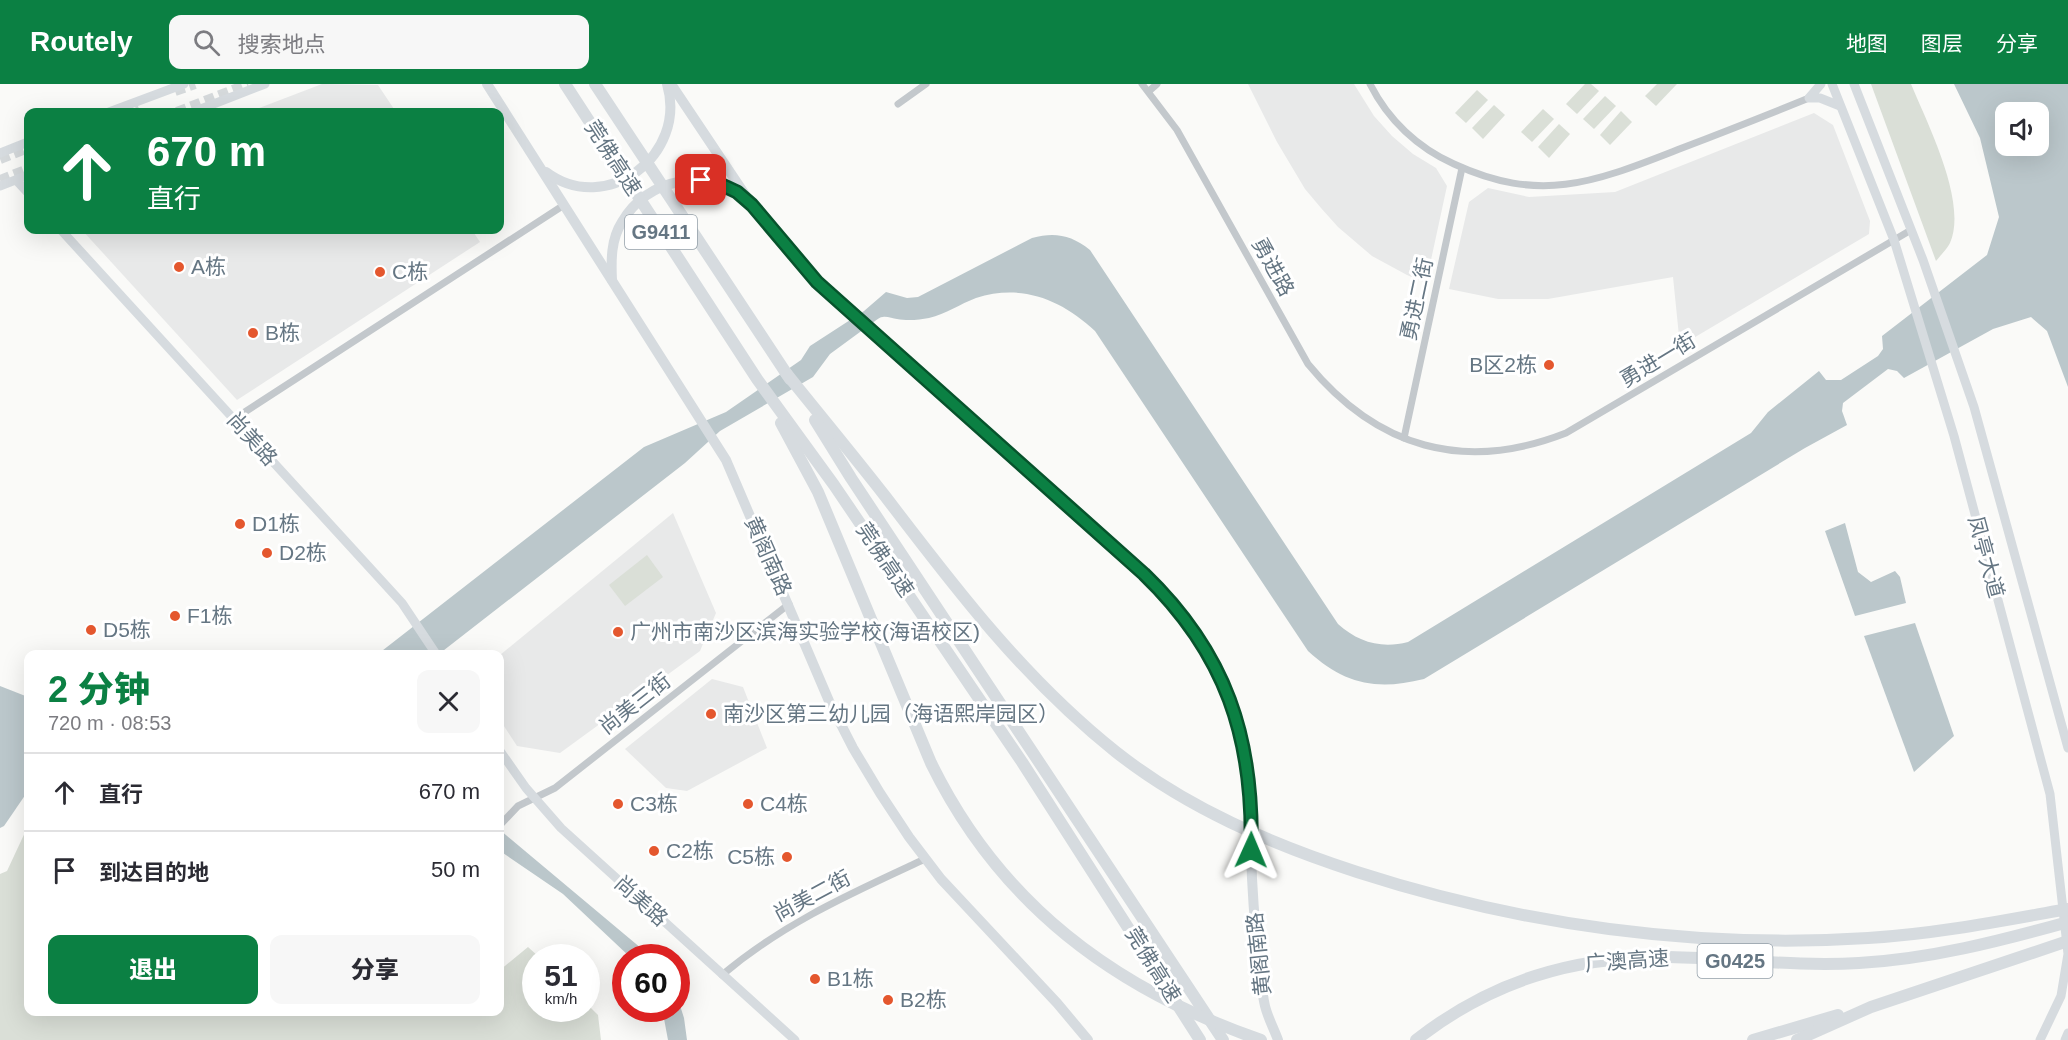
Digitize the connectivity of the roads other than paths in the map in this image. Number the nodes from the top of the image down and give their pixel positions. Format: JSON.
{"nodes":[{"id":1,"x":184,"y":84,"type":"tunnel mouth"},
{"id":2,"x":265,"y":84,"type":"edge"},
{"id":3,"x":487,"y":84,"type":"edge"},
{"id":4,"x":564,"y":84,"type":"edge"},
{"id":5,"x":595,"y":84,"type":"edge"},
{"id":6,"x":669,"y":84,"type":"edge"},
{"id":7,"x":926,"y":84,"type":"edge"},
{"id":8,"x":1142,"y":84,"type":"edge"},
{"id":9,"x":1156,"y":84,"type":"edge"},
{"id":10,"x":1370,"y":84,"type":"edge"},
{"id":11,"x":1821,"y":84,"type":"edge"},
{"id":12,"x":1832,"y":84,"type":"edge"},
{"id":13,"x":1854,"y":84,"type":"edge"},
{"id":14,"x":1149,"y":91,"type":"junction"},
{"id":15,"x":1809,"y":98,"type":"junction"},
{"id":16,"x":898,"y":104,"type":"dead end"},
{"id":17,"x":1840,"y":106,"type":"junction"},
{"id":18,"x":120,"y":108,"type":"edge"},
{"id":19,"x":203,"y":108,"type":"edge"},
{"id":20,"x":502,"y":108,"type":"edge"},
{"id":21,"x":504,"y":110,"type":"edge"},
{"id":22,"x":24,"y":144,"type":"edge"},
{"id":23,"x":0,"y":153,"type":"edge"},
{"id":24,"x":541,"y":168,"type":"junction"},
{"id":25,"x":1462,"y":168,"type":"junction"},
{"id":26,"x":24,"y":177,"type":"edge"},
{"id":27,"x":16,"y":180,"type":"junction"},
{"id":28,"x":0,"y":186,"type":"edge"},
{"id":29,"x":24,"y":189,"type":"edge"},
{"id":30,"x":752,"y":205,"type":"junction"},
{"id":31,"x":564,"y":206,"type":"junction"},
{"id":32,"x":1911,"y":230,"type":"junction"},
{"id":33,"x":65,"y":234,"type":"edge"},
{"id":34,"x":1894,"y":240,"type":"junction"},
{"id":35,"x":612,"y":280,"type":"junction"},
{"id":36,"x":786,"y":373,"type":"junction"},
{"id":37,"x":757,"y":379,"type":"junction"},
{"id":38,"x":234,"y":419,"type":"junction"},
{"id":39,"x":1404,"y":438,"type":"junction"},
{"id":40,"x":789,"y":604,"type":"junction"},
{"id":41,"x":433,"y":650,"type":"edge"},
{"id":42,"x":2068,"y":748,"type":"edge"},
{"id":43,"x":504,"y":757,"type":"edge"},
{"id":44,"x":534,"y":798,"type":"junction"},
{"id":45,"x":504,"y":821,"type":"edge"},
{"id":46,"x":925,"y":858,"type":"junction"},
{"id":47,"x":2068,"y":909,"type":"edge"},
{"id":48,"x":2068,"y":922,"type":"edge"},
{"id":49,"x":2068,"y":941,"type":"edge"},
{"id":50,"x":722,"y":975,"type":"junction"},
{"id":51,"x":1871,"y":1007,"type":"junction"},
{"id":52,"x":2068,"y":1033,"type":"edge"},
{"id":53,"x":795,"y":1040,"type":"edge"},
{"id":54,"x":1088,"y":1040,"type":"edge"},
{"id":55,"x":1200,"y":1040,"type":"edge"},
{"id":56,"x":1223,"y":1040,"type":"edge"},
{"id":57,"x":1261,"y":1040,"type":"edge"},
{"id":58,"x":1278,"y":1040,"type":"edge"},
{"id":59,"x":1416,"y":1040,"type":"edge"},
{"id":60,"x":1753,"y":1040,"type":"edge"},
{"id":61,"x":1797,"y":1040,"type":"edge"},
{"id":62,"x":2040,"y":1040,"type":"edge"},
{"id":63,"x":2065,"y":1040,"type":"edge"}],
"edges":[{"from":1,"to":18,"type":"street"},
{"from":2,"to":19,"type":"street"},
{"from":3,"to":20,"type":"main road","name":"黄阁南路"},
{"from":4,"to":37,"type":"highway","name":"莞佛高速","number":"G9411"},
{"from":5,"to":36,"type":"highway","name":"莞佛高速","number":"G9411"},
{"from":6,"to":24,"type":"main road"},
{"from":6,"to":30,"type":"main road","name":"黄阁南路"},
{"from":7,"to":16,"type":"street"},
{"from":8,"to":14,"type":"street","name":"勇进路"},
{"from":9,"to":14,"type":"street"},
{"from":10,"to":25,"type":"street"},
{"from":11,"to":15,"type":"street"},
{"from":12,"to":17,"type":"street","name":"凤亭大道"},
{"from":13,"to":32,"type":"street","name":"凤亭大道"},
{"from":14,"to":39,"type":"street","name":"勇进路"},
{"from":15,"to":17,"type":"street"},
{"from":15,"to":25,"type":"street"},
{"from":17,"to":34,"type":"street","name":"凤亭大道"},
{"from":21,"to":24,"type":"main road","name":"黄阁南路"},
{"from":22,"to":23,"type":"street"},
{"from":24,"to":31,"type":"main road","name":"黄阁南路"},
{"from":25,"to":39,"type":"street","name":"勇进二街"},
{"from":26,"to":27,"type":"street"},
{"from":27,"to":28,"type":"street"},
{"from":27,"to":29,"type":"street"},
{"from":30,"to":35,"type":"main road"},
{"from":30,"to":58,"type":"main road","name":"黄阁南路"},
{"from":31,"to":35,"type":"main road","name":"黄阁南路"},
{"from":31,"to":38,"type":"street"},
{"from":32,"to":34,"type":"street","name":"勇进一街"},
{"from":32,"to":42,"type":"street","name":"凤亭大道"},
{"from":33,"to":38,"type":"street","name":"尚美路"},
{"from":34,"to":39,"type":"street","name":"勇进一街"},
{"from":34,"to":62,"type":"street","name":"凤亭大道"},
{"from":35,"to":40,"type":"main road","name":"黄阁南路"},
{"from":36,"to":47,"type":"highway"},
{"from":36,"to":56,"type":"highway","name":"莞佛高速","number":"G9411"},
{"from":37,"to":55,"type":"highway","name":"莞佛高速","number":"G9411"},
{"from":37,"to":57,"type":"highway"},
{"from":38,"to":41,"type":"street","name":"尚美路"},
{"from":40,"to":44,"type":"street","name":"尚美三街"},
{"from":40,"to":46,"type":"main road","name":"黄阁南路"},
{"from":43,"to":44,"type":"street","name":"尚美路"},
{"from":44,"to":45,"type":"street","name":"尚美三街"},
{"from":44,"to":50,"type":"street","name":"尚美路"},
{"from":46,"to":50,"type":"street","name":"尚美二街"},
{"from":46,"to":54,"type":"main road","name":"黄阁南路"},
{"from":48,"to":59,"type":"highway","name":"广澳高速","number":"G0425"},
{"from":49,"to":51,"type":"highway"},
{"from":50,"to":53,"type":"street","name":"尚美路"},
{"from":51,"to":60,"type":"highway"},
{"from":51,"to":61,"type":"highway"},
{"from":52,"to":63,"type":"street"}]}
